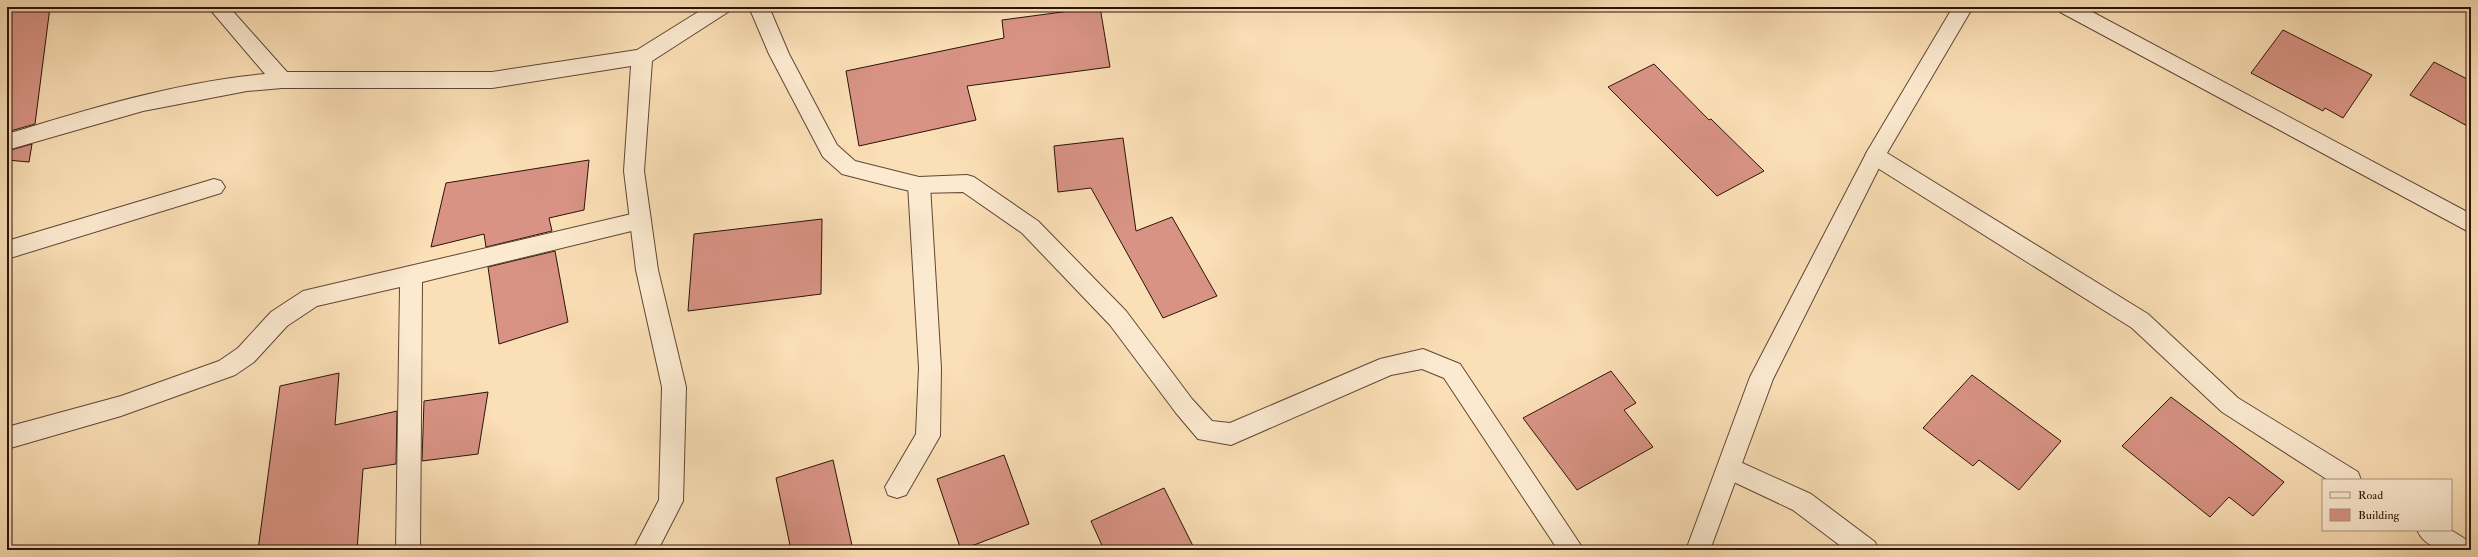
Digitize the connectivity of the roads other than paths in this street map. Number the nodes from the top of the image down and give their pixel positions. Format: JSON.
{"nodes":[{"id":1,"x":218,"y":7,"type":"edge"},
{"id":2,"x":721,"y":7,"type":"edge"},
{"id":3,"x":759,"y":7,"type":"edge"},
{"id":4,"x":1963,"y":7,"type":"edge"},
{"id":5,"x":2067,"y":7,"type":"edge"},
{"id":6,"x":642,"y":57,"type":"junction"},
{"id":7,"x":282,"y":80,"type":"junction"},
{"id":8,"x":7,"y":142,"type":"edge"},
{"id":9,"x":1875,"y":156,"type":"junction"},
{"id":10,"x":918,"y":185,"type":"junction"},
{"id":11,"x":214,"y":187,"type":"dead end"},
{"id":12,"x":640,"y":221,"type":"junction"},
{"id":13,"x":2471,"y":224,"type":"edge"},
{"id":14,"x":7,"y":250,"type":"edge"},
{"id":15,"x":411,"y":275,"type":"junction"},
{"id":16,"x":7,"y":438,"type":"edge"},
{"id":17,"x":1729,"y":468,"type":"junction"},
{"id":18,"x":2348,"y":479,"type":"edge"},
{"id":19,"x":897,"y":487,"type":"dead end"},
{"id":20,"x":2431,"y":531,"type":"edge"},
{"id":21,"x":408,"y":550,"type":"edge"},
{"id":22,"x":645,"y":550,"type":"edge"},
{"id":23,"x":1572,"y":550,"type":"edge"},
{"id":24,"x":1698,"y":550,"type":"edge"},
{"id":25,"x":1866,"y":550,"type":"edge"},
{"id":26,"x":2461,"y":550,"type":"edge"}],
"edges":[{"from":1,"to":7,"type":"street"},
{"from":2,"to":6,"type":"street"},
{"from":3,"to":10,"type":"street"},
{"from":4,"to":9,"type":"street"},
{"from":5,"to":13,"type":"street"},
{"from":6,"to":7,"type":"street"},
{"from":6,"to":12,"type":"street"},
{"from":7,"to":8,"type":"street"},
{"from":9,"to":17,"type":"street"},
{"from":9,"to":18,"type":"street"},
{"from":10,"to":19,"type":"street"},
{"from":10,"to":23,"type":"street"},
{"from":11,"to":14,"type":"street"},
{"from":12,"to":15,"type":"street"},
{"from":12,"to":22,"type":"street"},
{"from":15,"to":16,"type":"street"},
{"from":15,"to":21,"type":"street"},
{"from":17,"to":24,"type":"street"},
{"from":17,"to":25,"type":"street"},
{"from":20,"to":26,"type":"street"}]}
